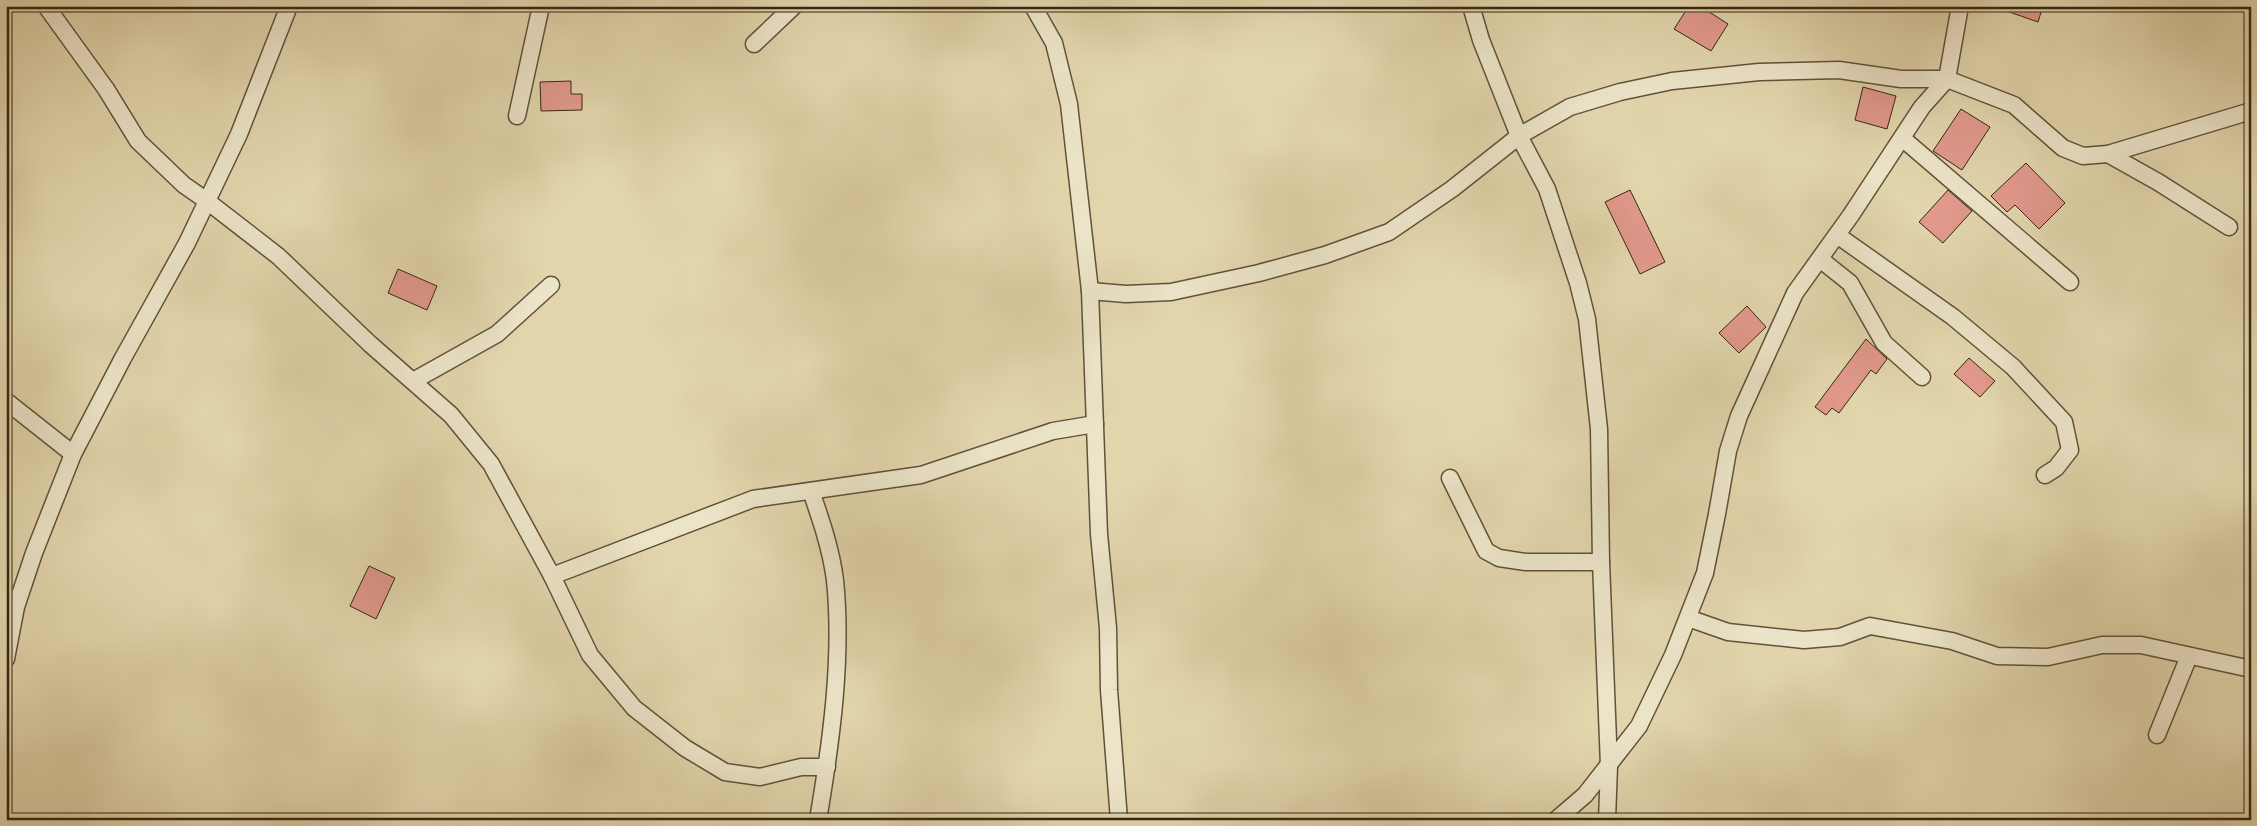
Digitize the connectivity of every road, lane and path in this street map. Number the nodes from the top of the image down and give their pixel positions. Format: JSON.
{"nodes":[{"id":1,"x":46,"y":6,"type":"edge"},
{"id":2,"x":289,"y":6,"type":"edge"},
{"id":3,"x":540,"y":6,"type":"edge"},
{"id":4,"x":794,"y":6,"type":"edge"},
{"id":5,"x":1033,"y":6,"type":"edge"},
{"id":6,"x":1471,"y":6,"type":"edge"},
{"id":7,"x":1960,"y":6,"type":"edge"},
{"id":8,"x":754,"y":44,"type":"dead end"},
{"id":9,"x":1947,"y":79,"type":"junction"},
{"id":10,"x":2251,"y":111,"type":"edge"},
{"id":11,"x":517,"y":116,"type":"dead end"},
{"id":12,"x":1519,"y":136,"type":"junction"},
{"id":13,"x":1902,"y":138,"type":"junction"},
{"id":14,"x":2108,"y":154,"type":"junction"},
{"id":15,"x":207,"y":201,"type":"junction"},
{"id":16,"x":2230,"y":227,"type":"dead end"},
{"id":17,"x":1836,"y":235,"type":"junction"},
{"id":18,"x":1820,"y":259,"type":"junction"},
{"id":19,"x":2070,"y":282,"type":"dead end"},
{"id":20,"x":551,"y":285,"type":"dead end"},
{"id":21,"x":1090,"y":291,"type":"junction"},
{"id":22,"x":1922,"y":378,"type":"dead end"},
{"id":23,"x":413,"y":381,"type":"junction"},
{"id":24,"x":6,"y":400,"type":"edge"},
{"id":25,"x":1095,"y":424,"type":"junction"},
{"id":26,"x":73,"y":454,"type":"junction"},
{"id":27,"x":2045,"y":475,"type":"dead end"},
{"id":28,"x":1450,"y":478,"type":"dead end"},
{"id":29,"x":812,"y":491,"type":"junction"},
{"id":30,"x":1601,"y":562,"type":"junction"},
{"id":31,"x":552,"y":576,"type":"junction"},
{"id":32,"x":1688,"y":618,"type":"junction"},
{"id":33,"x":2189,"y":656,"type":"junction"},
{"id":34,"x":6,"y":659,"type":"edge"},
{"id":35,"x":2251,"y":668,"type":"edge"},
{"id":36,"x":2156,"y":735,"type":"dead end"},
{"id":37,"x":1609,"y":766,"type":"junction"},
{"id":38,"x":827,"y":767,"type":"junction"},
{"id":39,"x":818,"y":820,"type":"edge"},
{"id":40,"x":1120,"y":820,"type":"edge"},
{"id":41,"x":1556,"y":820,"type":"edge"},
{"id":42,"x":1608,"y":820,"type":"edge"}],
"edges":[{"from":1,"to":15,"type":"street"},
{"from":2,"to":15,"type":"street"},
{"from":3,"to":11,"type":"street"},
{"from":4,"to":8,"type":"street"},
{"from":5,"to":21,"type":"street"},
{"from":6,"to":12,"type":"street"},
{"from":7,"to":9,"type":"street"},
{"from":9,"to":12,"type":"street"},
{"from":9,"to":13,"type":"street"},
{"from":9,"to":14,"type":"street"},
{"from":10,"to":14,"type":"street"},
{"from":12,"to":21,"type":"street"},
{"from":12,"to":30,"type":"street"},
{"from":13,"to":17,"type":"street"},
{"from":13,"to":19,"type":"street"},
{"from":14,"to":16,"type":"street"},
{"from":15,"to":23,"type":"street"},
{"from":15,"to":26,"type":"street"},
{"from":17,"to":18,"type":"street"},
{"from":17,"to":27,"type":"street"},
{"from":18,"to":22,"type":"street"},
{"from":18,"to":32,"type":"street"},
{"from":20,"to":23,"type":"street"},
{"from":21,"to":25,"type":"street"},
{"from":23,"to":31,"type":"street"},
{"from":24,"to":26,"type":"street"},
{"from":25,"to":29,"type":"street"},
{"from":25,"to":40,"type":"street"},
{"from":26,"to":34,"type":"street"},
{"from":28,"to":30,"type":"street"},
{"from":29,"to":31,"type":"street"},
{"from":29,"to":38,"type":"street"},
{"from":30,"to":37,"type":"street"},
{"from":31,"to":38,"type":"street"},
{"from":32,"to":33,"type":"street"},
{"from":32,"to":37,"type":"street"},
{"from":33,"to":35,"type":"street"},
{"from":33,"to":36,"type":"street"},
{"from":37,"to":41,"type":"street"},
{"from":37,"to":42,"type":"street"},
{"from":38,"to":39,"type":"street"}]}
